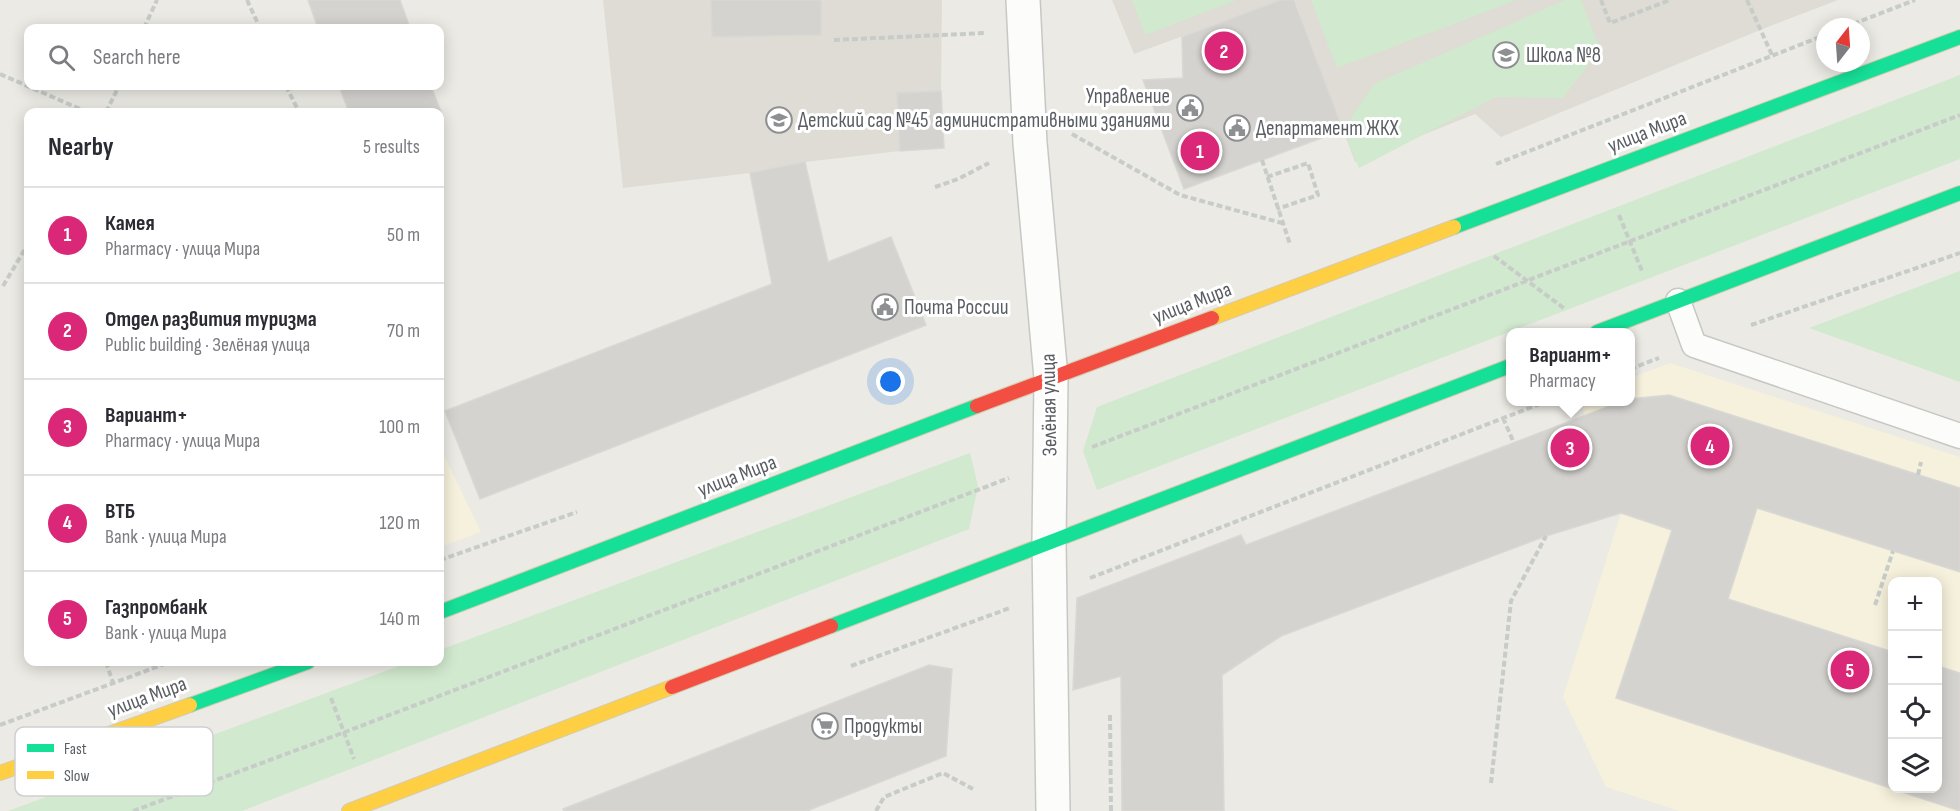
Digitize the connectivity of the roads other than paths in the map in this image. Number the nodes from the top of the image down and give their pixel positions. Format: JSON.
{"nodes":[{"id":1,"x":1023,"y":0,"type":"edge"},
{"id":2,"x":1960,"y":37,"type":"edge"},
{"id":3,"x":1960,"y":193,"type":"edge"},
{"id":4,"x":1678,"y":301,"type":"junction"},
{"id":5,"x":1610,"y":328,"type":"edge"},
{"id":6,"x":1506,"y":368,"type":"edge"},
{"id":7,"x":1051,"y":378,"type":"junction"},
{"id":8,"x":1960,"y":436,"type":"edge"},
{"id":9,"x":1049,"y":542,"type":"junction"},
{"id":10,"x":444,"y":610,"type":"edge"},
{"id":11,"x":297,"y":666,"type":"edge"},
{"id":12,"x":128,"y":727,"type":"edge"},
{"id":13,"x":15,"y":768,"type":"edge"},
{"id":14,"x":0,"y":773,"type":"edge"},
{"id":15,"x":349,"y":811,"type":"edge"},
{"id":16,"x":1053,"y":811,"type":"edge"}],
"edges":[{"from":1,"to":7,"type":"street","name":"Зелёная улица"},
{"from":2,"to":7,"type":"main road","name":"улица Мира"},
{"from":3,"to":4,"type":"main road"},
{"from":4,"to":5,"type":"main road"},
{"from":4,"to":8,"type":"lane"},
{"from":6,"to":9,"type":"main road"},
{"from":7,"to":9,"type":"street","name":"Зелёная улица"},
{"from":7,"to":10,"type":"main road","name":"улица Мира"},
{"from":9,"to":15,"type":"main road"},
{"from":9,"to":16,"type":"street","name":"Зелёная улица"},
{"from":11,"to":12,"type":"main road","name":"улица Мира"},
{"from":13,"to":14,"type":"main road","name":"улица Мира"}]}
